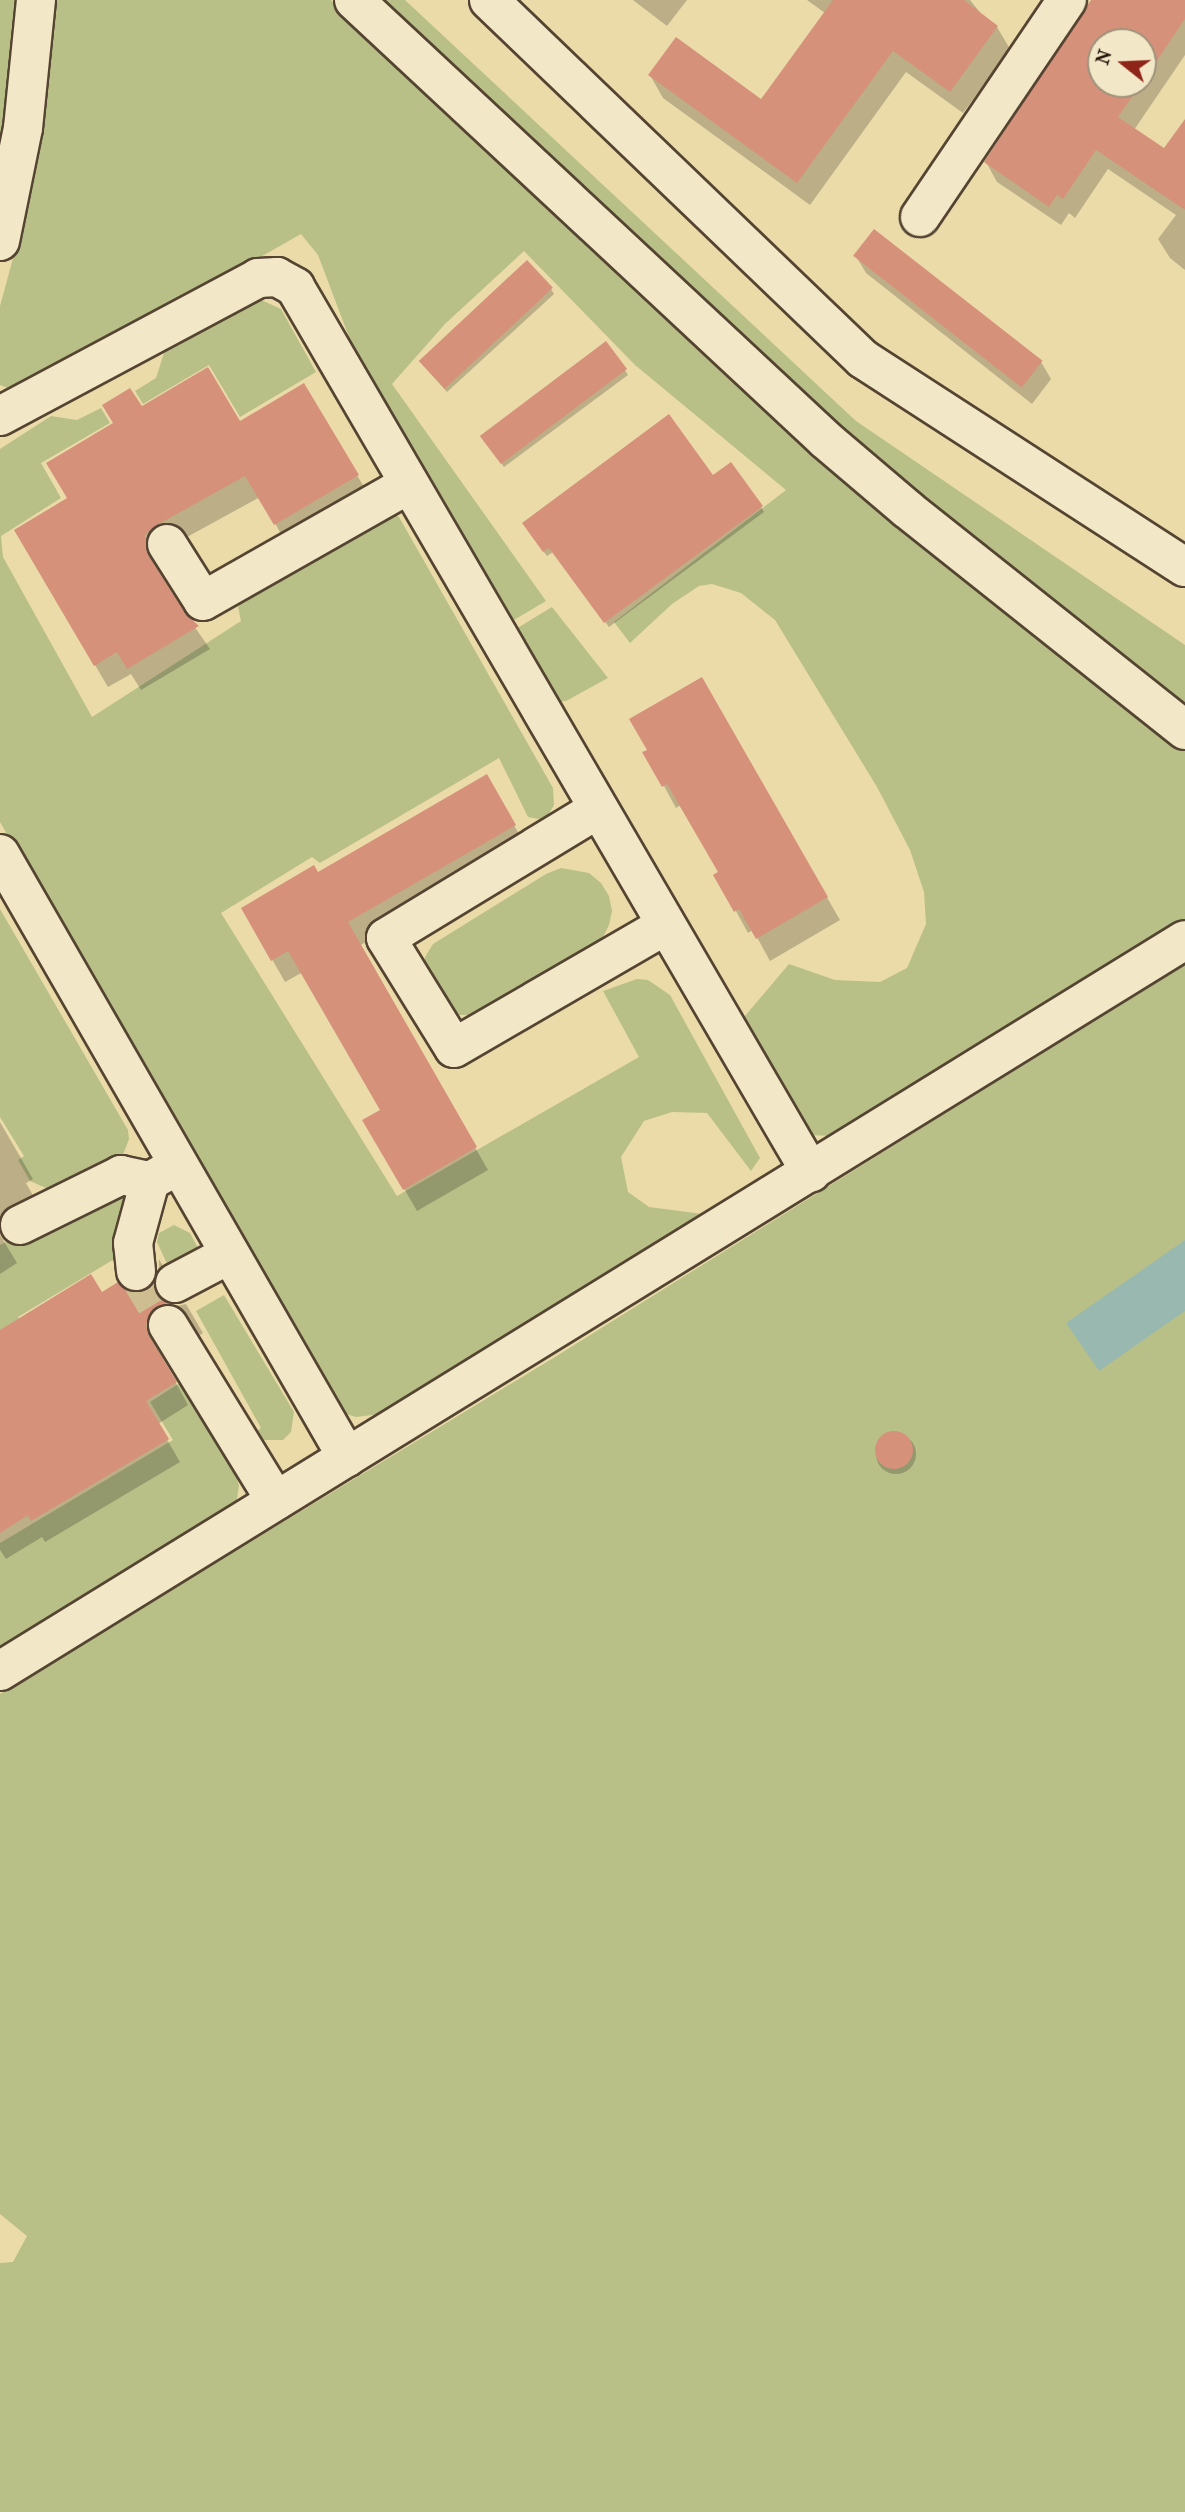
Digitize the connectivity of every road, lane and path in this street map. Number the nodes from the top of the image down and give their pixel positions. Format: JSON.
{"nodes":[{"id":1,"x":36,"y":0,"type":"edge"},
{"id":2,"x":354,"y":0,"type":"edge"},
{"id":3,"x":489,"y":0,"type":"edge"},
{"id":4,"x":1067,"y":0,"type":"edge"},
{"id":5,"x":920,"y":217,"type":"dead end"},
{"id":6,"x":0,"y":241,"type":"edge"},
{"id":7,"x":0,"y":416,"type":"edge"},
{"id":8,"x":409,"y":484,"type":"junction"},
{"id":9,"x":167,"y":544,"type":"dead end"},
{"id":10,"x":1185,"y":567,"type":"edge"},
{"id":11,"x":1185,"y":730,"type":"edge"},
{"id":12,"x":598,"y":809,"type":"junction"},
{"id":13,"x":0,"y":854,"type":"edge"},
{"id":14,"x":666,"y":925,"type":"junction"},
{"id":15,"x":1185,"y":940,"type":"edge"},
{"id":16,"x":811,"y":1173,"type":"junction"},
{"id":17,"x":164,"y":1174,"type":"junction"},
{"id":18,"x":20,"y":1225,"type":"dead end"},
{"id":19,"x":230,"y":1254,"type":"junction"},
{"id":20,"x":136,"y":1270,"type":"tunnel mouth"},
{"id":21,"x":175,"y":1283,"type":"dead end"},
{"id":22,"x":168,"y":1325,"type":"tunnel mouth"},
{"id":23,"x":346,"y":1457,"type":"junction"},
{"id":24,"x":276,"y":1501,"type":"junction"},
{"id":25,"x":0,"y":1671,"type":"edge"}],
"edges":[{"from":1,"to":6,"type":"street"},
{"from":2,"to":11,"type":"street"},
{"from":3,"to":10,"type":"street"},
{"from":4,"to":5,"type":"street"},
{"from":7,"to":8,"type":"street"},
{"from":8,"to":9,"type":"street"},
{"from":8,"to":12,"type":"street"},
{"from":12,"to":14,"type":"street"},
{"from":12,"to":14,"type":"street"},
{"from":13,"to":17,"type":"street"},
{"from":14,"to":16,"type":"street"},
{"from":15,"to":16,"type":"street"},
{"from":16,"to":23,"type":"street"},
{"from":17,"to":18,"type":"street"},
{"from":17,"to":19,"type":"street"},
{"from":17,"to":20,"type":"street"},
{"from":19,"to":21,"type":"street"},
{"from":19,"to":23,"type":"street"},
{"from":22,"to":24,"type":"street"},
{"from":23,"to":24,"type":"street"},
{"from":24,"to":25,"type":"street"}]}
